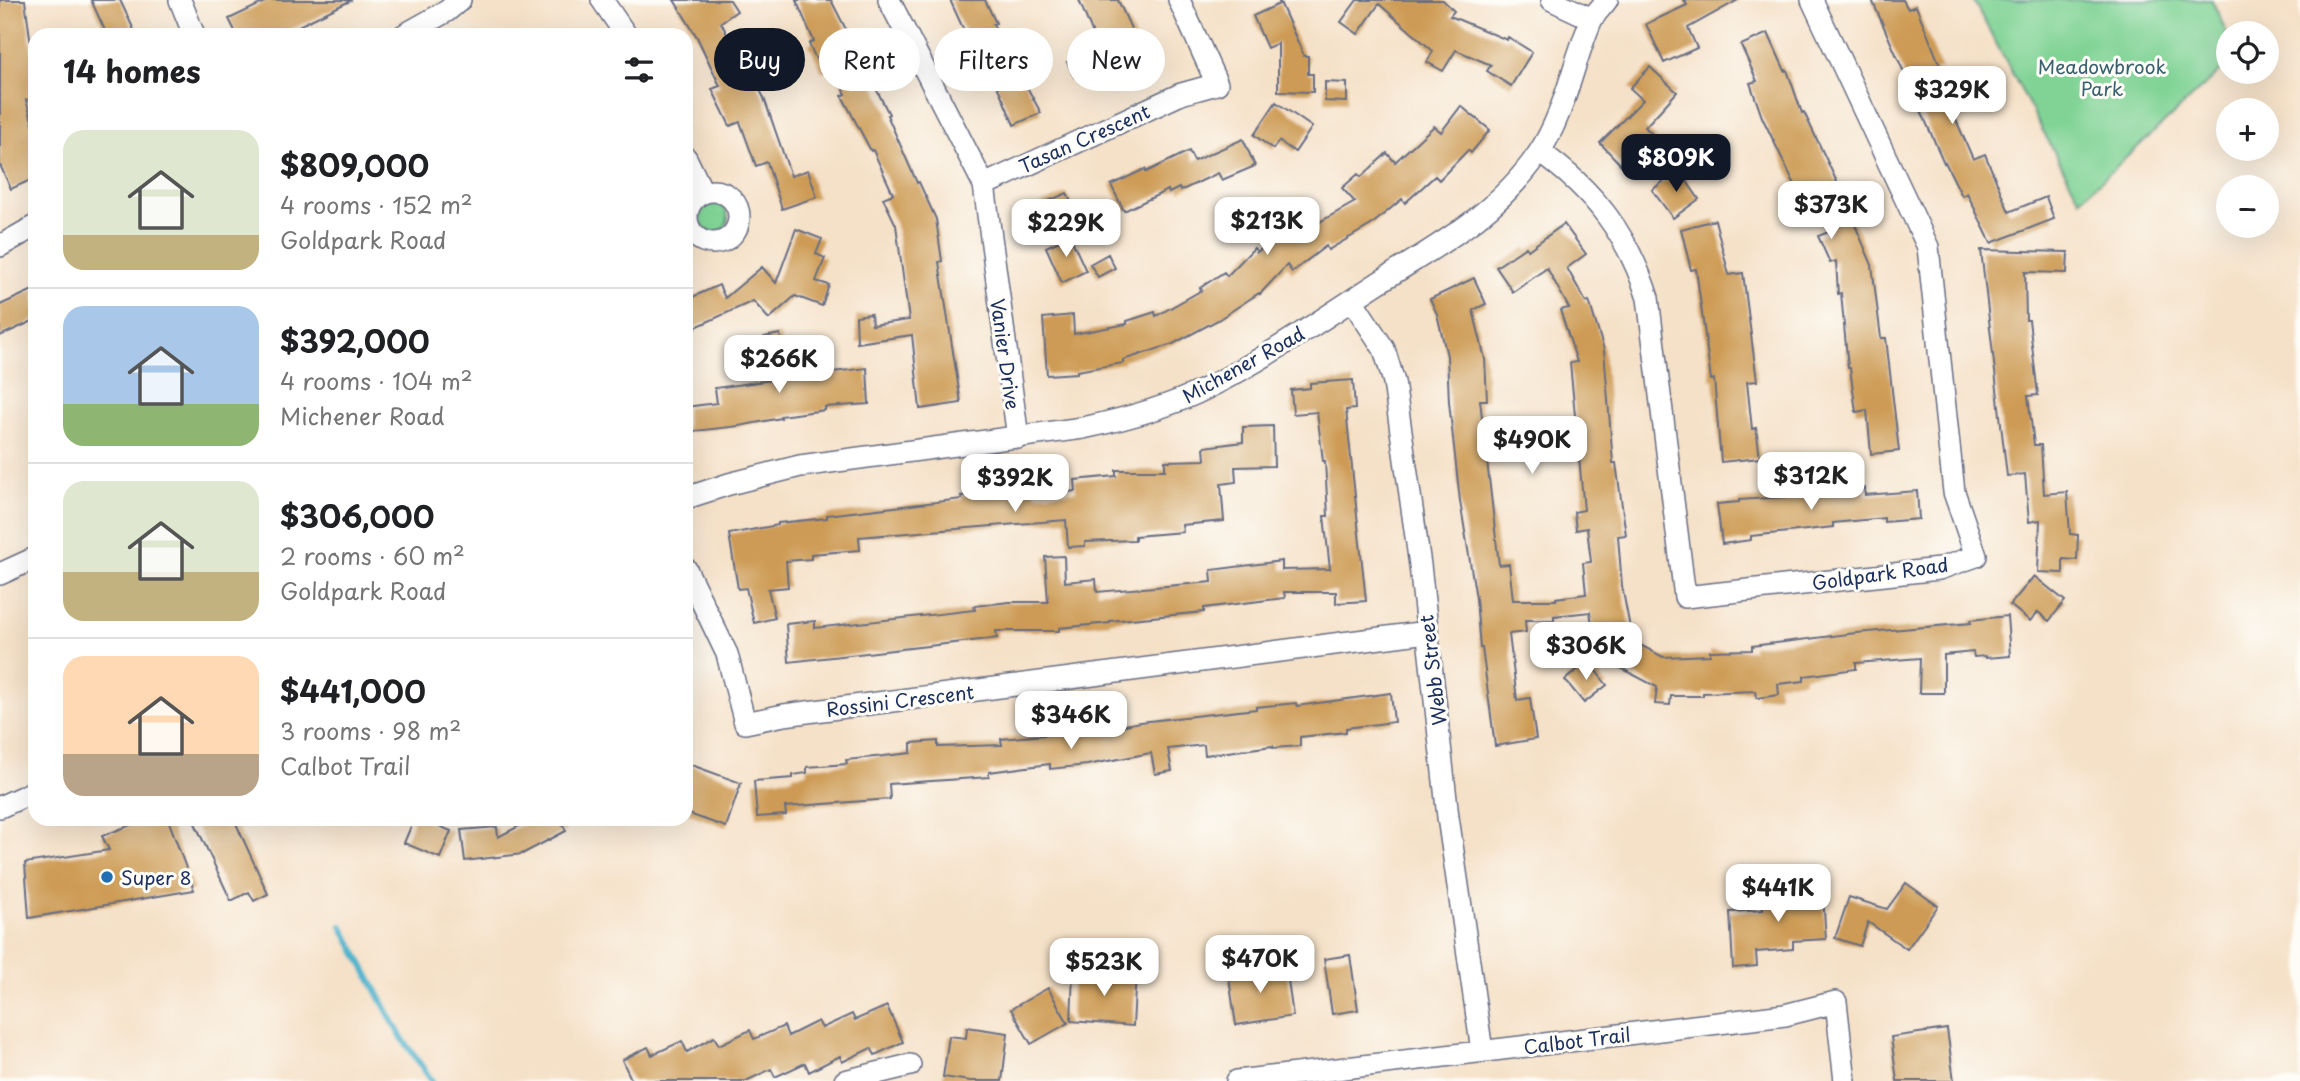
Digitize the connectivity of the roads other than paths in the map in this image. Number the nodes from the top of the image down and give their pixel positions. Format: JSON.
{"nodes":[{"id":1,"x":180,"y":0,"type":"edge"},
{"id":2,"x":460,"y":0,"type":"edge"},
{"id":3,"x":602,"y":0,"type":"edge"},
{"id":4,"x":889,"y":0,"type":"edge"},
{"id":5,"x":1179,"y":0,"type":"edge"},
{"id":6,"x":1552,"y":0,"type":"edge"},
{"id":7,"x":1607,"y":0,"type":"edge"},
{"id":8,"x":1812,"y":0,"type":"edge"},
{"id":9,"x":1592,"y":19,"type":"junction"},
{"id":10,"x":191,"y":28,"type":"edge"},
{"id":11,"x":417,"y":28,"type":"edge"},
{"id":12,"x":621,"y":28,"type":"edge"},
{"id":13,"x":1540,"y":152,"type":"junction"},
{"id":14,"x":693,"y":172,"type":"edge"},
{"id":15,"x":984,"y":185,"type":"junction"},
{"id":16,"x":703,"y":193,"type":"junction"},
{"id":17,"x":693,"y":201,"type":"edge"},
{"id":18,"x":28,"y":230,"type":"edge"},
{"id":19,"x":693,"y":232,"type":"edge"},
{"id":20,"x":0,"y":246,"type":"edge"},
{"id":21,"x":1352,"y":300,"type":"junction"},
{"id":22,"x":1018,"y":438,"type":"junction"},
{"id":23,"x":693,"y":496,"type":"edge"},
{"id":24,"x":28,"y":561,"type":"edge"},
{"id":25,"x":0,"y":574,"type":"edge"},
{"id":26,"x":693,"y":584,"type":"edge"},
{"id":27,"x":1427,"y":632,"type":"junction"},
{"id":28,"x":28,"y":793,"type":"edge"},
{"id":29,"x":0,"y":807,"type":"edge"},
{"id":30,"x":1482,"y":1051,"type":"junction"},
{"id":31,"x":910,"y":1065,"type":"dead end"},
{"id":32,"x":845,"y":1081,"type":"edge"},
{"id":33,"x":1237,"y":1081,"type":"edge"},
{"id":34,"x":1845,"y":1081,"type":"edge"}],
"edges":[{"from":1,"to":10,"type":"street"},
{"from":2,"to":11,"type":"street"},
{"from":3,"to":12,"type":"street"},
{"from":4,"to":15,"type":"street","name":"Vanier Drive"},
{"from":5,"to":15,"type":"street","name":"Tasan Crescent"},
{"from":6,"to":9,"type":"street"},
{"from":7,"to":9,"type":"street","name":"Michener Road"},
{"from":8,"to":13,"type":"street","name":"Goldpark Road"},
{"from":9,"to":13,"type":"street","name":"Michener Road"},
{"from":13,"to":21,"type":"street","name":"Michener Road"},
{"from":14,"to":16,"type":"street"},
{"from":15,"to":22,"type":"street","name":"Vanier Drive"},
{"from":16,"to":17,"type":"street"},
{"from":16,"to":19,"type":"street"},
{"from":18,"to":20,"type":"street"},
{"from":21,"to":22,"type":"street","name":"Michener Road"},
{"from":21,"to":27,"type":"street","name":"Webb Street"},
{"from":22,"to":23,"type":"street","name":"Michener Road"},
{"from":24,"to":25,"type":"street"},
{"from":26,"to":27,"type":"street","name":"Rossini Crescent"},
{"from":27,"to":30,"type":"street","name":"Webb Street"},
{"from":28,"to":29,"type":"street"},
{"from":30,"to":33,"type":"street","name":"Calbot Trail"},
{"from":30,"to":34,"type":"street","name":"Calbot Trail"},
{"from":31,"to":32,"type":"street"}]}
